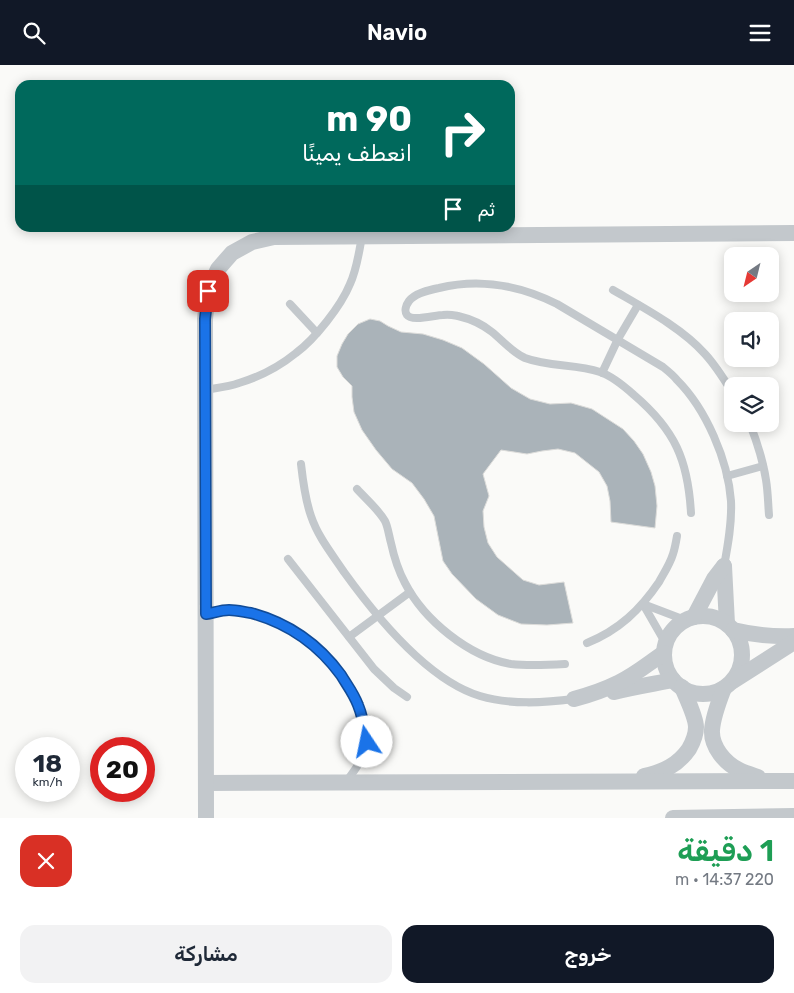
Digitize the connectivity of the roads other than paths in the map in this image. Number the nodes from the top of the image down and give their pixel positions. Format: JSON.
{"nodes":[{"id":1,"x":794,"y":233,"type":"edge"},
{"id":2,"x":362,"y":236,"type":"junction"},
{"id":3,"x":613,"y":290,"type":"dead end"},
{"id":4,"x":290,"y":304,"type":"dead end"},
{"id":5,"x":638,"y":305,"type":"junction"},
{"id":6,"x":317,"y":333,"type":"junction"},
{"id":7,"x":618,"y":339,"type":"junction"},
{"id":8,"x":602,"y":373,"type":"junction"},
{"id":9,"x":724,"y":379,"type":"edge"},
{"id":10,"x":205,"y":390,"type":"junction"},
{"id":11,"x":753,"y":432,"type":"edge"},
{"id":12,"x":301,"y":464,"type":"dead end"},
{"id":13,"x":763,"y":466,"type":"junction"},
{"id":14,"x":726,"y":475,"type":"junction"},
{"id":15,"x":357,"y":489,"type":"dead end"},
{"id":16,"x":691,"y":513,"type":"dead end"},
{"id":17,"x":770,"y":515,"type":"dead end"},
{"id":18,"x":677,"y":535,"type":"dead end"},
{"id":19,"x":288,"y":559,"type":"dead end"},
{"id":20,"x":724,"y":566,"type":"junction"},
{"id":21,"x":410,"y":592,"type":"junction"},
{"id":22,"x":642,"y":605,"type":"junction"},
{"id":23,"x":206,"y":614,"type":"junction"},
{"id":24,"x":379,"y":616,"type":"junction"},
{"id":25,"x":690,"y":618,"type":"junction"},
{"id":26,"x":730,"y":627,"type":"junction"},
{"id":27,"x":794,"y":636,"type":"edge"},
{"id":28,"x":349,"y":637,"type":"junction"},
{"id":29,"x":794,"y":642,"type":"edge"},
{"id":30,"x":587,"y":643,"type":"dead end"},
{"id":31,"x":665,"y":648,"type":"junction"},
{"id":32,"x":565,"y":664,"type":"dead end"},
{"id":33,"x":677,"y":683,"type":"junction"},
{"id":34,"x":728,"y":684,"type":"junction"},
{"id":35,"x":407,"y":697,"type":"dead end"},
{"id":36,"x":574,"y":699,"type":"junction"},
{"id":37,"x":620,"y":781,"type":"junction"},
{"id":38,"x":767,"y":781,"type":"junction"},
{"id":39,"x":794,"y":781,"type":"edge"},
{"id":40,"x":206,"y":783,"type":"junction"},
{"id":41,"x":346,"y":783,"type":"junction"},
{"id":42,"x":794,"y":816,"type":"edge"},
{"id":43,"x":206,"y":818,"type":"edge"},
{"id":44,"x":673,"y":818,"type":"edge"}],
"edges":[{"from":1,"to":2,"type":"street"},
{"from":2,"to":6,"type":"lane"},
{"from":2,"to":10,"type":"street"},
{"from":3,"to":5,"type":"lane"},
{"from":4,"to":6,"type":"lane"},
{"from":5,"to":7,"type":"lane"},
{"from":5,"to":9,"type":"lane"},
{"from":6,"to":10,"type":"lane"},
{"from":7,"to":8,"type":"lane"},
{"from":7,"to":8,"type":"lane"},
{"from":7,"to":14,"type":"lane"},
{"from":8,"to":16,"type":"lane"},
{"from":10,"to":23,"type":"street"},
{"from":11,"to":13,"type":"lane"},
{"from":12,"to":24,"type":"lane"},
{"from":13,"to":14,"type":"lane"},
{"from":13,"to":17,"type":"lane"},
{"from":14,"to":20,"type":"lane"},
{"from":15,"to":21,"type":"lane"},
{"from":18,"to":22,"type":"lane"},
{"from":19,"to":28,"type":"lane"},
{"from":20,"to":25,"type":"street"},
{"from":20,"to":26,"type":"street"},
{"from":21,"to":24,"type":"lane"},
{"from":21,"to":32,"type":"lane"},
{"from":22,"to":25,"type":"lane"},
{"from":22,"to":30,"type":"lane"},
{"from":22,"to":31,"type":"lane"},
{"from":23,"to":40,"type":"street"},
{"from":23,"to":41,"type":"lane"},
{"from":24,"to":28,"type":"lane"},
{"from":24,"to":36,"type":"lane"},
{"from":25,"to":26,"type":"street"},
{"from":25,"to":31,"type":"street"},
{"from":26,"to":27,"type":"street"},
{"from":26,"to":34,"type":"street"},
{"from":28,"to":35,"type":"lane"},
{"from":29,"to":34,"type":"street"},
{"from":31,"to":33,"type":"street"},
{"from":31,"to":36,"type":"street"},
{"from":33,"to":34,"type":"street"},
{"from":33,"to":36,"type":"street"},
{"from":33,"to":37,"type":"street"},
{"from":34,"to":38,"type":"street"},
{"from":37,"to":38,"type":"street"},
{"from":37,"to":41,"type":"street"},
{"from":38,"to":39,"type":"street"},
{"from":40,"to":41,"type":"street"},
{"from":40,"to":43,"type":"street"},
{"from":42,"to":44,"type":"street"}]}
